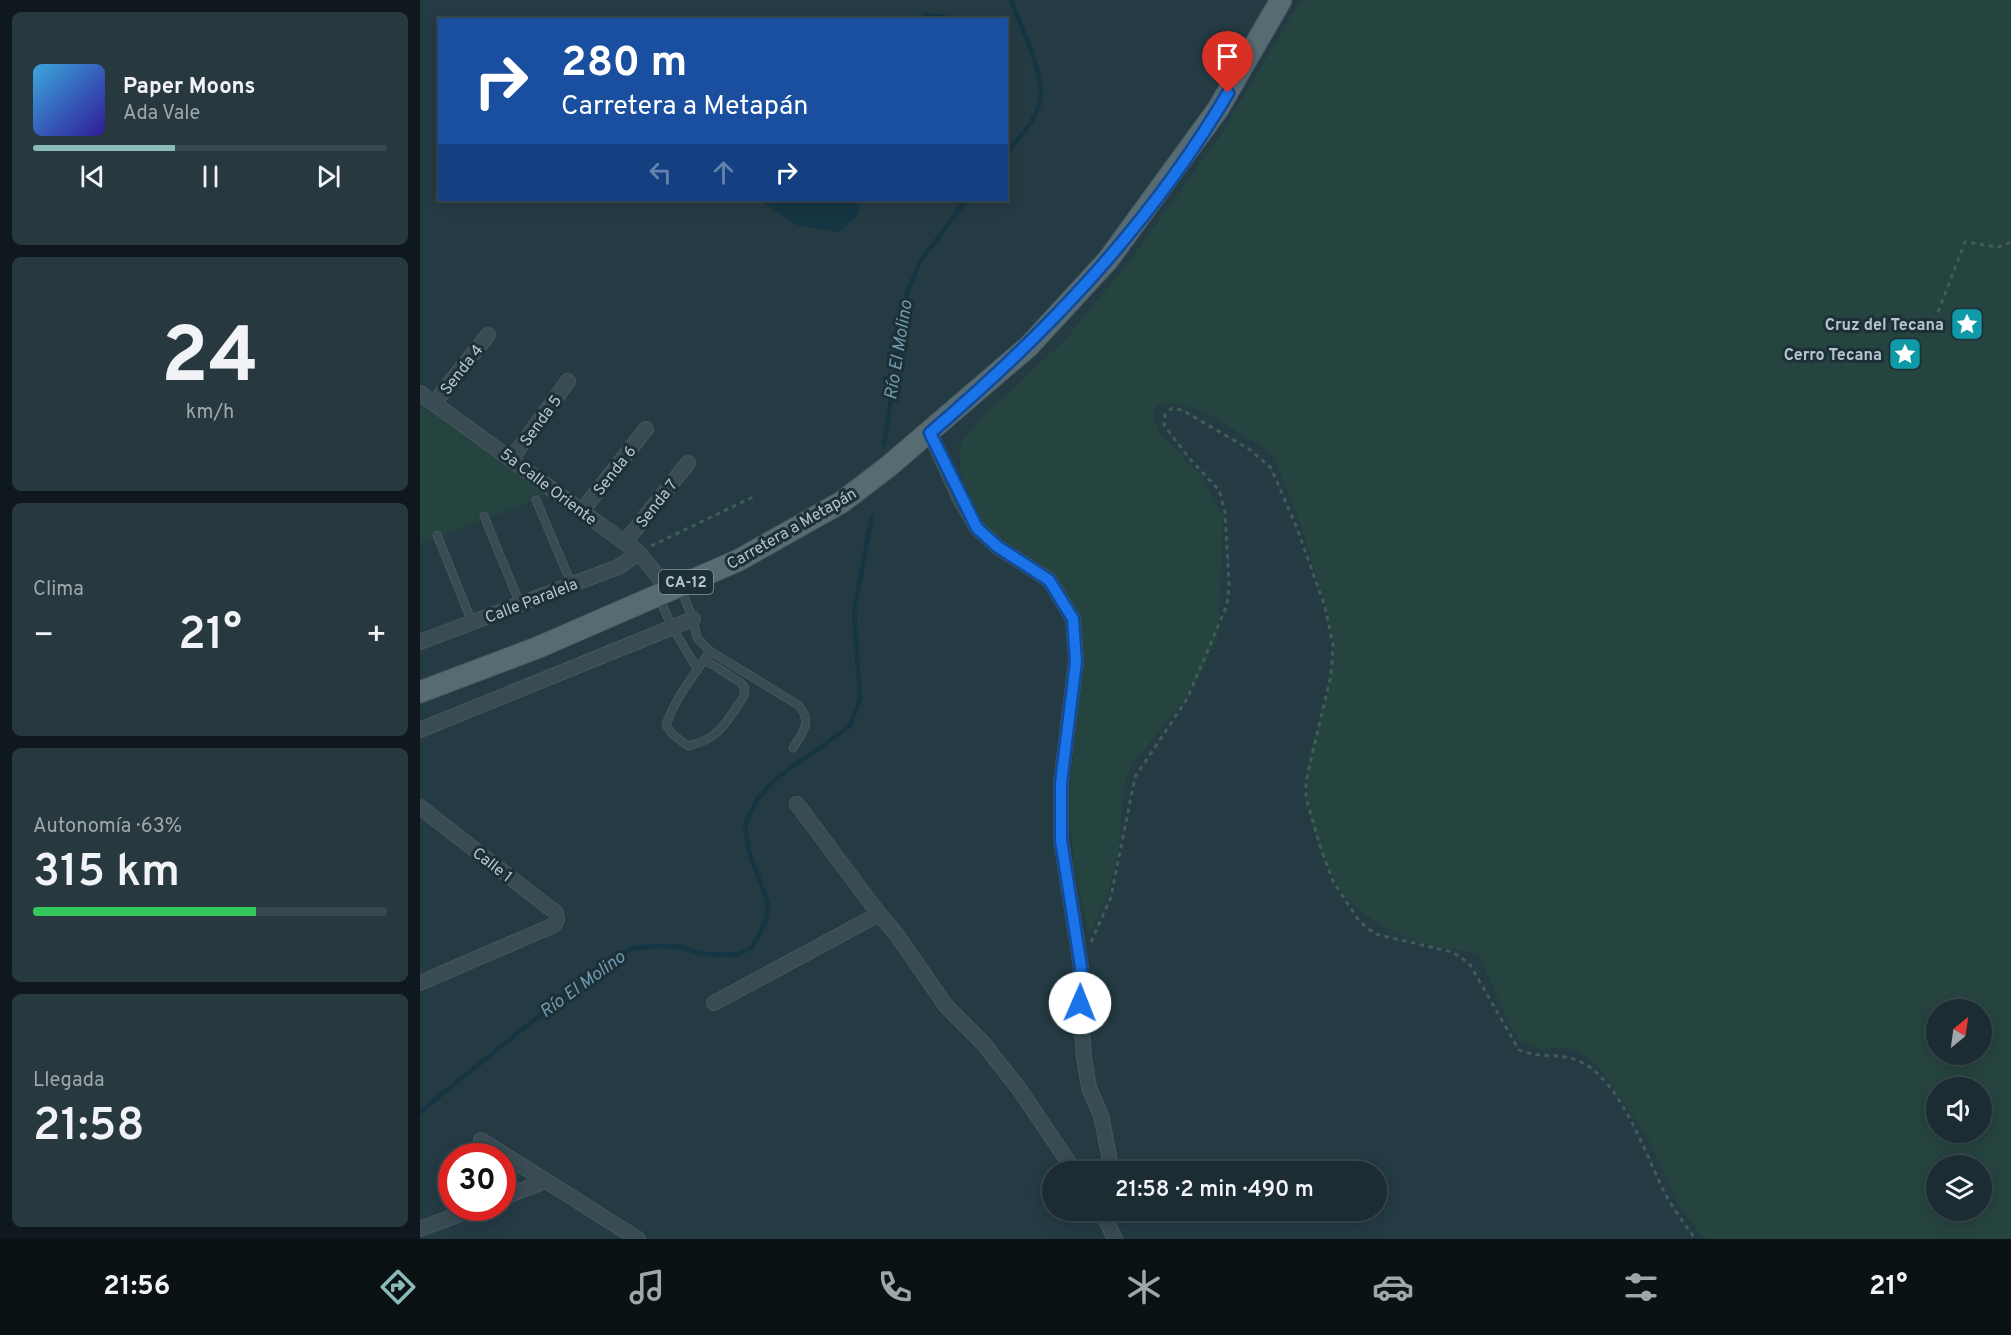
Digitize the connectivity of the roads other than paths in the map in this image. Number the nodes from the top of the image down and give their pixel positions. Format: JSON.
{"nodes":[{"id":1,"x":1281,"y":0,"type":"edge"},
{"id":2,"x":488,"y":335,"type":"dead end"},
{"id":3,"x":568,"y":381,"type":"dead end"},
{"id":4,"x":420,"y":393,"type":"edge"},
{"id":5,"x":434,"y":403,"type":"junction"},
{"id":6,"x":646,"y":429,"type":"dead end"},
{"id":7,"x":930,"y":433,"type":"junction"},
{"id":8,"x":512,"y":458,"type":"junction"},
{"id":9,"x":688,"y":463,"type":"dead end"},
{"id":10,"x":536,"y":500,"type":"dead end"},
{"id":11,"x":582,"y":511,"type":"junction"},
{"id":12,"x":484,"y":516,"type":"dead end"},
{"id":13,"x":437,"y":535,"type":"dead end"},
{"id":14,"x":625,"y":542,"type":"junction"},
{"id":15,"x":639,"y":553,"type":"junction"},
{"id":16,"x":572,"y":585,"type":"junction"},
{"id":17,"x":669,"y":590,"type":"junction"},
{"id":18,"x":520,"y":604,"type":"junction"},
{"id":19,"x":693,"y":619,"type":"junction"},
{"id":20,"x":473,"y":622,"type":"junction"},
{"id":21,"x":672,"y":627,"type":"junction"},
{"id":22,"x":420,"y":642,"type":"edge"},
{"id":23,"x":710,"y":651,"type":"junction"},
{"id":24,"x":705,"y":660,"type":"junction"},
{"id":25,"x":698,"y":670,"type":"junction"},
{"id":26,"x":420,"y":692,"type":"edge"},
{"id":27,"x":420,"y":730,"type":"edge"},
{"id":28,"x":793,"y":748,"type":"dead end"},
{"id":29,"x":797,"y":804,"type":"dead end"},
{"id":30,"x":420,"y":807,"type":"edge"},
{"id":31,"x":879,"y":914,"type":"junction"},
{"id":32,"x":420,"y":982,"type":"edge"},
{"id":33,"x":714,"y":1004,"type":"dead end"},
{"id":34,"x":481,"y":1140,"type":"dead end"},
{"id":35,"x":1068,"y":1161,"type":"edge"},
{"id":36,"x":1110,"y":1161,"type":"edge"},
{"id":37,"x":545,"y":1181,"type":"junction"},
{"id":38,"x":516,"y":1192,"type":"edge"},
{"id":39,"x":441,"y":1221,"type":"edge"},
{"id":40,"x":1106,"y":1221,"type":"edge"},
{"id":41,"x":420,"y":1229,"type":"edge"},
{"id":42,"x":638,"y":1239,"type":"edge"},
{"id":43,"x":1115,"y":1239,"type":"edge"}],
"edges":[{"from":1,"to":7,"type":"main road","name":"Carretera a Metapán","number":"CA-12"},
{"from":2,"to":5,"type":"street","name":"Senda 4"},
{"from":3,"to":8,"type":"street","name":"Senda 5"},
{"from":4,"to":5,"type":"street","name":"5a Calle Oriente"},
{"from":5,"to":8,"type":"street","name":"5a Calle Oriente"},
{"from":6,"to":11,"type":"street","name":"Senda 6"},
{"from":7,"to":17,"type":"main road","name":"Carretera a Metapán","number":"CA-12"},
{"from":7,"to":36,"type":"street"},
{"from":8,"to":11,"type":"street","name":"5a Calle Oriente"},
{"from":9,"to":14,"type":"street","name":"Senda 7"},
{"from":10,"to":16,"type":"lane"},
{"from":11,"to":14,"type":"street","name":"5a Calle Oriente"},
{"from":12,"to":18,"type":"lane"},
{"from":13,"to":20,"type":"lane"},
{"from":14,"to":15,"type":"street","name":"5a Calle Oriente"},
{"from":15,"to":16,"type":"street","name":"Calle Paralela"},
{"from":15,"to":17,"type":"street","name":"5a Calle Oriente"},
{"from":16,"to":18,"type":"street","name":"Calle Paralela"},
{"from":17,"to":19,"type":"lane"},
{"from":17,"to":21,"type":"lane"},
{"from":17,"to":26,"type":"main road","name":"Carretera a Metapán","number":"CA-12"},
{"from":18,"to":20,"type":"street","name":"Calle Paralela"},
{"from":19,"to":21,"type":"street"},
{"from":19,"to":23,"type":"lane"},
{"from":20,"to":22,"type":"street","name":"Calle Paralela"},
{"from":21,"to":25,"type":"lane"},
{"from":21,"to":27,"type":"street"},
{"from":23,"to":24,"type":"lane"},
{"from":23,"to":28,"type":"lane"},
{"from":24,"to":25,"type":"lane"},
{"from":24,"to":25,"type":"lane"},
{"from":29,"to":31,"type":"street"},
{"from":30,"to":32,"type":"street","name":"Calle 1"},
{"from":31,"to":33,"type":"street"},
{"from":31,"to":35,"type":"street"},
{"from":34,"to":37,"type":"street"},
{"from":37,"to":38,"type":"street"},
{"from":37,"to":42,"type":"street"},
{"from":39,"to":41,"type":"street"},
{"from":40,"to":43,"type":"street"}]}
